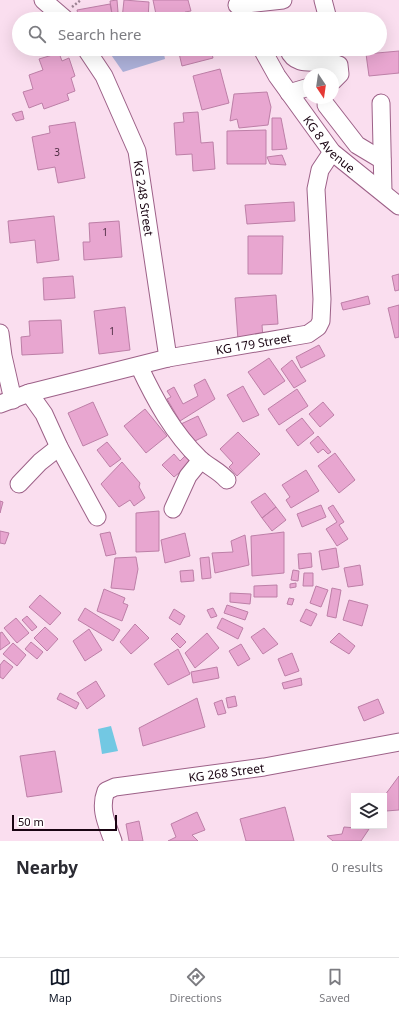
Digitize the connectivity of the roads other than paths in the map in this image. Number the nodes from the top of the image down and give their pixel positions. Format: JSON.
{"nodes":[{"id":1,"x":43,"y":0,"type":"edge"},
{"id":2,"x":283,"y":0,"type":"edge"},
{"id":3,"x":323,"y":0,"type":"edge"},
{"id":4,"x":239,"y":8,"type":"edge"},
{"id":5,"x":57,"y":12,"type":"edge"},
{"id":6,"x":326,"y":12,"type":"edge"},
{"id":7,"x":91,"y":56,"type":"edge"},
{"id":8,"x":266,"y":56,"type":"edge"},
{"id":9,"x":291,"y":56,"type":"edge"},
{"id":10,"x":339,"y":75,"type":"edge"},
{"id":11,"x":303,"y":89,"type":"edge"},
{"id":12,"x":289,"y":93,"type":"junction"},
{"id":13,"x":381,"y":103,"type":"dead end"},
{"id":14,"x":326,"y":105,"type":"dead end"},
{"id":15,"x":332,"y":152,"type":"junction"},
{"id":16,"x":382,"y":160,"type":"junction"},
{"id":17,"x":383,"y":192,"type":"junction"},
{"id":18,"x":399,"y":206,"type":"edge"},
{"id":19,"x":0,"y":333,"type":"edge"},
{"id":20,"x":168,"y":358,"type":"junction"},
{"id":21,"x":139,"y":366,"type":"junction"},
{"id":22,"x":29,"y":393,"type":"junction"},
{"id":23,"x":6,"y":402,"type":"edge"},
{"id":24,"x":59,"y":447,"type":"junction"},
{"id":25,"x":201,"y":460,"type":"junction"},
{"id":26,"x":227,"y":480,"type":"dead end"},
{"id":27,"x":19,"y":484,"type":"dead end"},
{"id":28,"x":173,"y":509,"type":"dead end"},
{"id":29,"x":96,"y":517,"type":"dead end"},
{"id":30,"x":399,"y":742,"type":"edge"},
{"id":31,"x":113,"y":841,"type":"edge"}],
"edges":[{"from":1,"to":5,"type":"street"},
{"from":2,"to":4,"type":"street"},
{"from":3,"to":6,"type":"street"},
{"from":7,"to":20,"type":"street","name":"KG 248 Street"},
{"from":8,"to":12,"type":"street","name":"KG 8 Avenue"},
{"from":9,"to":10,"type":"street"},
{"from":11,"to":12,"type":"street"},
{"from":12,"to":15,"type":"street","name":"KG 8 Avenue"},
{"from":13,"to":16,"type":"street"},
{"from":14,"to":16,"type":"street"},
{"from":15,"to":17,"type":"street","name":"KG 8 Avenue"},
{"from":15,"to":20,"type":"street","name":"KG 179 Street"},
{"from":16,"to":17,"type":"street"},
{"from":17,"to":18,"type":"street","name":"KG 8 Avenue"},
{"from":19,"to":23,"type":"street"},
{"from":20,"to":21,"type":"street","name":"KG 179 Street"},
{"from":21,"to":22,"type":"street","name":"KG 179 Street"},
{"from":21,"to":25,"type":"street"},
{"from":22,"to":23,"type":"street","name":"KG 179 Street"},
{"from":22,"to":24,"type":"street"},
{"from":24,"to":27,"type":"street"},
{"from":24,"to":29,"type":"street"},
{"from":25,"to":26,"type":"street"},
{"from":25,"to":28,"type":"street"},
{"from":30,"to":31,"type":"street","name":"KG 268 Street"}]}
